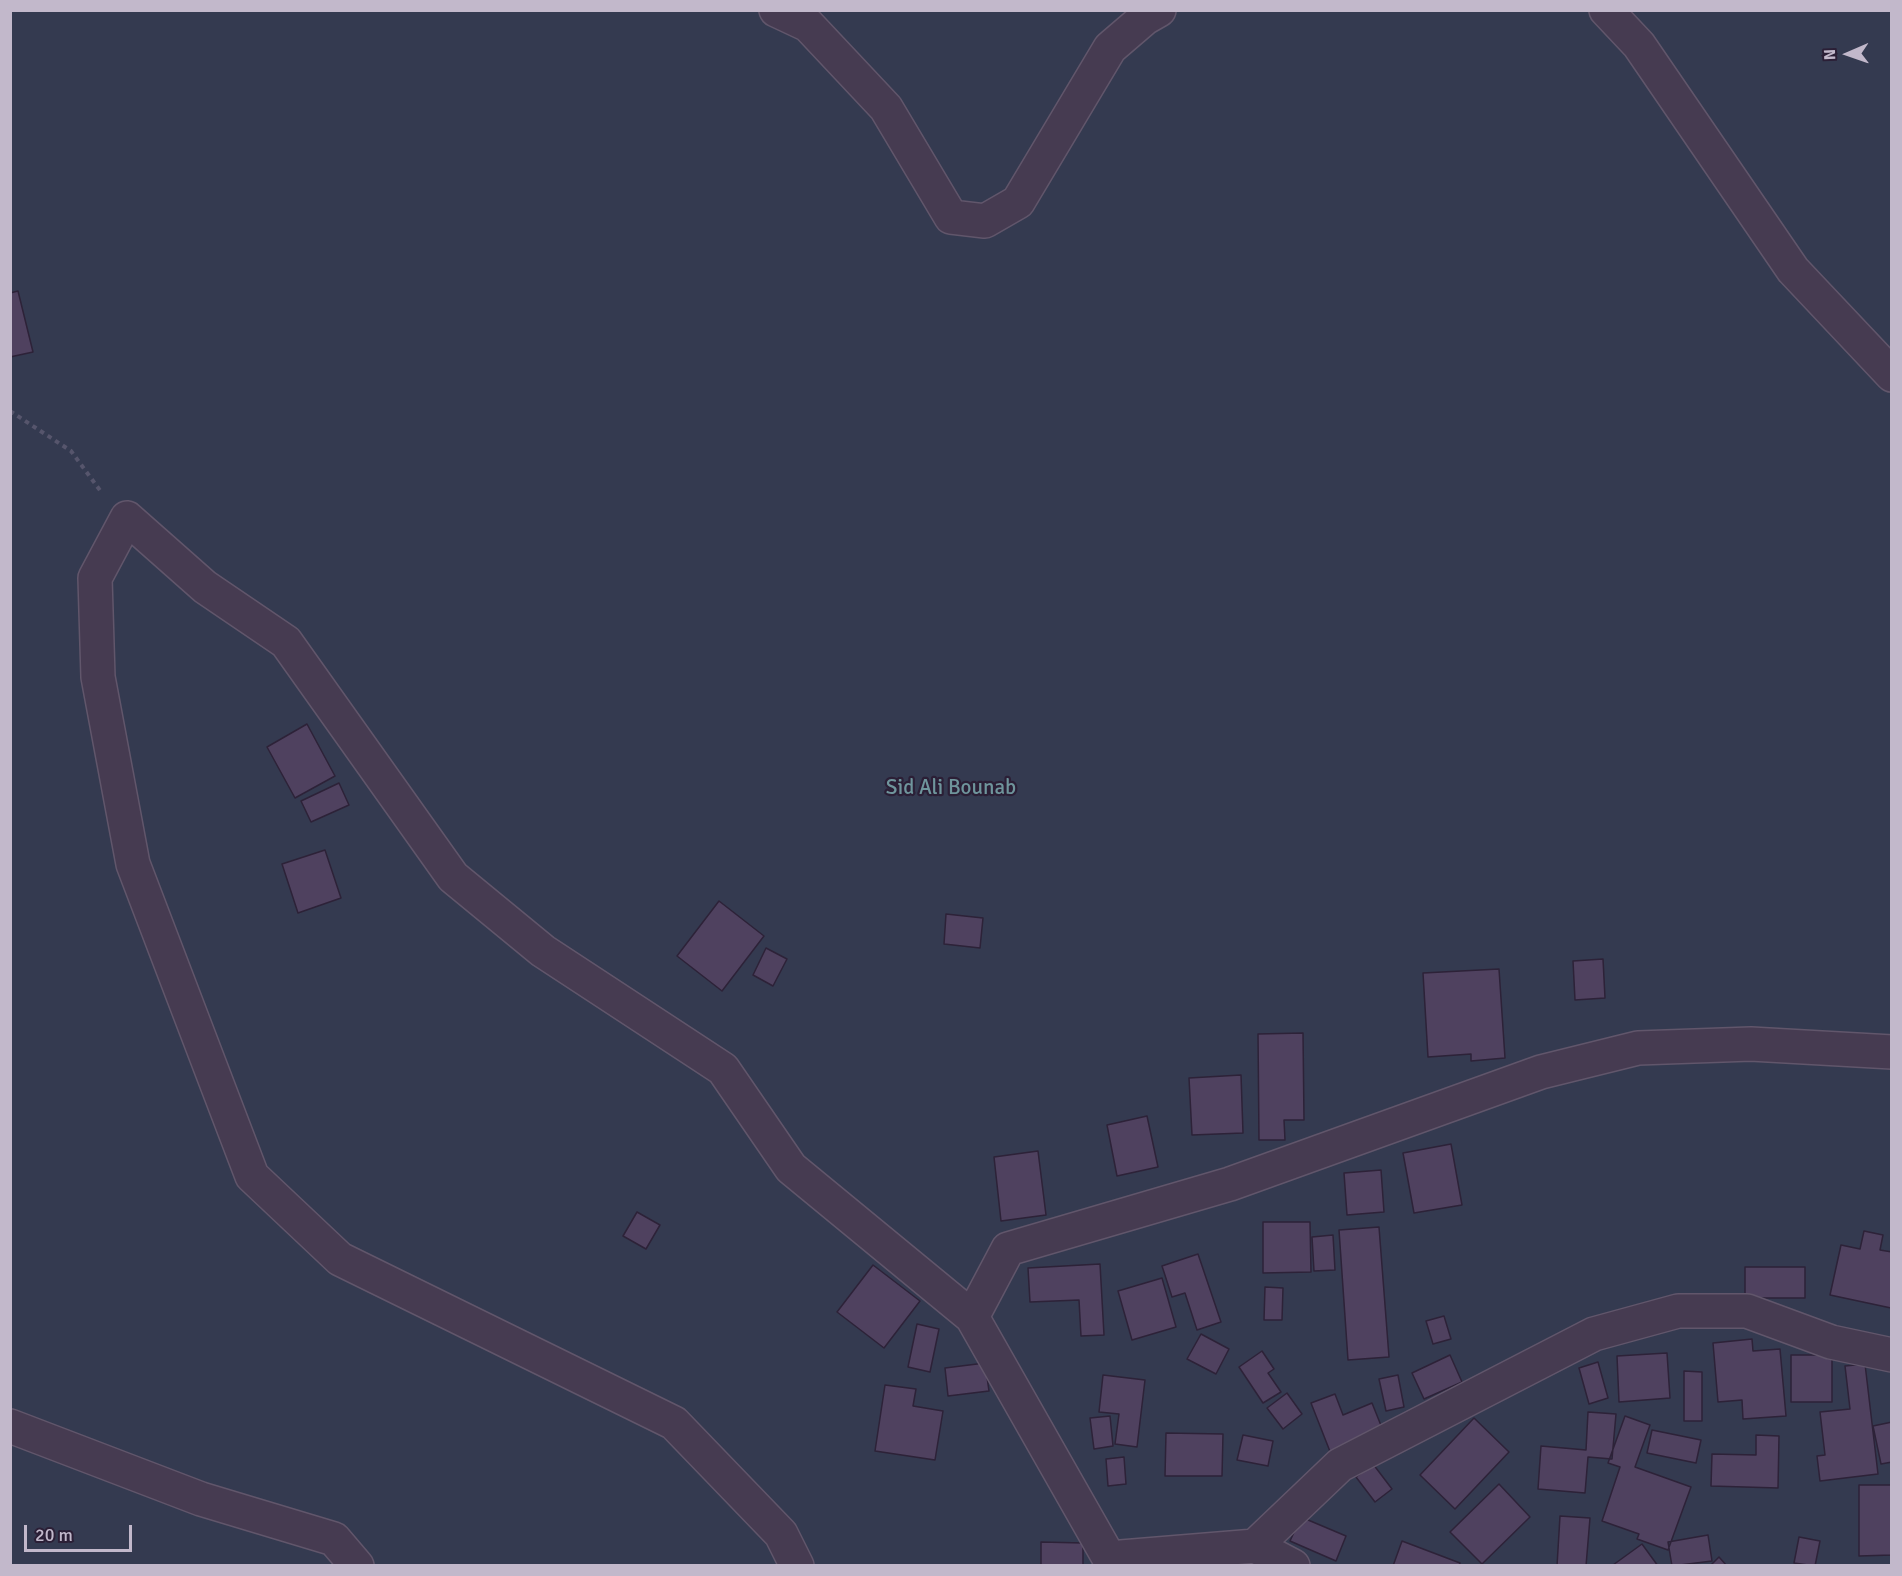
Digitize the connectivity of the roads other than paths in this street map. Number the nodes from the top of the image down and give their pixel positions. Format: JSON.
{"nodes":[{"id":1,"x":776,"y":10,"type":"edge"},
{"id":2,"x":1159,"y":10,"type":"edge"},
{"id":3,"x":1606,"y":10,"type":"edge"},
{"id":4,"x":1892,"y":375,"type":"edge"},
{"id":5,"x":1892,"y":1052,"type":"edge"},
{"id":6,"x":972,"y":1317,"type":"junction"},
{"id":7,"x":1892,"y":1355,"type":"edge"},
{"id":8,"x":10,"y":1426,"type":"edge"},
{"id":9,"x":1255,"y":1546,"type":"junction"},
{"id":10,"x":357,"y":1566,"type":"edge"},
{"id":11,"x":797,"y":1566,"type":"edge"},
{"id":12,"x":1293,"y":1566,"type":"edge"}],
"edges":[{"from":1,"to":2,"type":"street"},
{"from":3,"to":4,"type":"street"},
{"from":5,"to":6,"type":"street"},
{"from":6,"to":9,"type":"street"},
{"from":6,"to":11,"type":"street"},
{"from":7,"to":9,"type":"street"},
{"from":8,"to":10,"type":"street"},
{"from":9,"to":12,"type":"street"}]}
